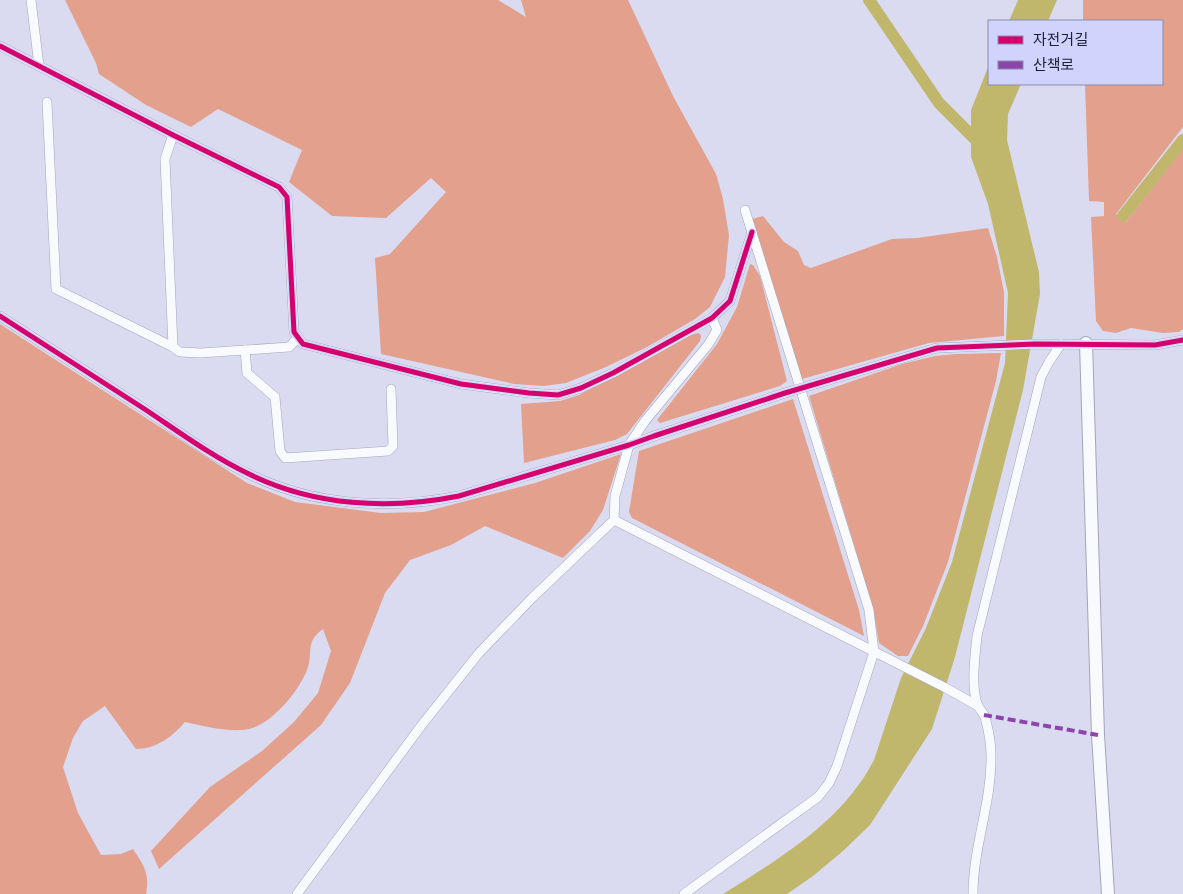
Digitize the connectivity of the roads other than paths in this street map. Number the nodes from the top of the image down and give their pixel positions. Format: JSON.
{"nodes":[{"id":1,"x":31,"y":0,"type":"edge"},
{"id":2,"x":0,"y":46,"type":"edge"},
{"id":3,"x":39,"y":66,"type":"junction"},
{"id":4,"x":47,"y":102,"type":"dead end"},
{"id":5,"x":173,"y":136,"type":"junction"},
{"id":6,"x":745,"y":210,"type":"dead end"},
{"id":7,"x":752,"y":232,"type":"junction"},
{"id":8,"x":0,"y":316,"type":"edge"},
{"id":9,"x":712,"y":318,"type":"junction"},
{"id":10,"x":298,"y":338,"type":"junction"},
{"id":11,"x":1183,"y":340,"type":"edge"},
{"id":12,"x":1086,"y":343,"type":"junction"},
{"id":13,"x":1061,"y":344,"type":"junction"},
{"id":14,"x":173,"y":348,"type":"junction"},
{"id":15,"x":245,"y":350,"type":"junction"},
{"id":16,"x":391,"y":389,"type":"dead end"},
{"id":17,"x":630,"y":445,"type":"junction"},
{"id":18,"x":614,"y":520,"type":"junction"},
{"id":19,"x":874,"y":652,"type":"junction"},
{"id":20,"x":978,"y":706,"type":"junction"},
{"id":21,"x":297,"y":894,"type":"edge"},
{"id":22,"x":684,"y":894,"type":"edge"},
{"id":23,"x":973,"y":894,"type":"edge"},
{"id":24,"x":1108,"y":894,"type":"edge"}],
"edges":[{"from":1,"to":3,"type":"street"},
{"from":2,"to":3,"type":"street"},
{"from":3,"to":5,"type":"street"},
{"from":4,"to":14,"type":"street"},
{"from":5,"to":10,"type":"street"},
{"from":5,"to":14,"type":"street"},
{"from":6,"to":7,"type":"street"},
{"from":7,"to":9,"type":"street"},
{"from":7,"to":19,"type":"street"},
{"from":8,"to":17,"type":"street"},
{"from":9,"to":10,"type":"street"},
{"from":9,"to":17,"type":"street"},
{"from":10,"to":15,"type":"street"},
{"from":11,"to":12,"type":"street"},
{"from":12,"to":13,"type":"street"},
{"from":12,"to":24,"type":"street"},
{"from":13,"to":17,"type":"street","bridge":true},
{"from":13,"to":20,"type":"street"},
{"from":14,"to":15,"type":"street"},
{"from":15,"to":16,"type":"street"},
{"from":17,"to":18,"type":"street"},
{"from":18,"to":19,"type":"street"},
{"from":18,"to":21,"type":"street"},
{"from":19,"to":20,"type":"street"},
{"from":19,"to":22,"type":"street"},
{"from":20,"to":23,"type":"street"}]}
